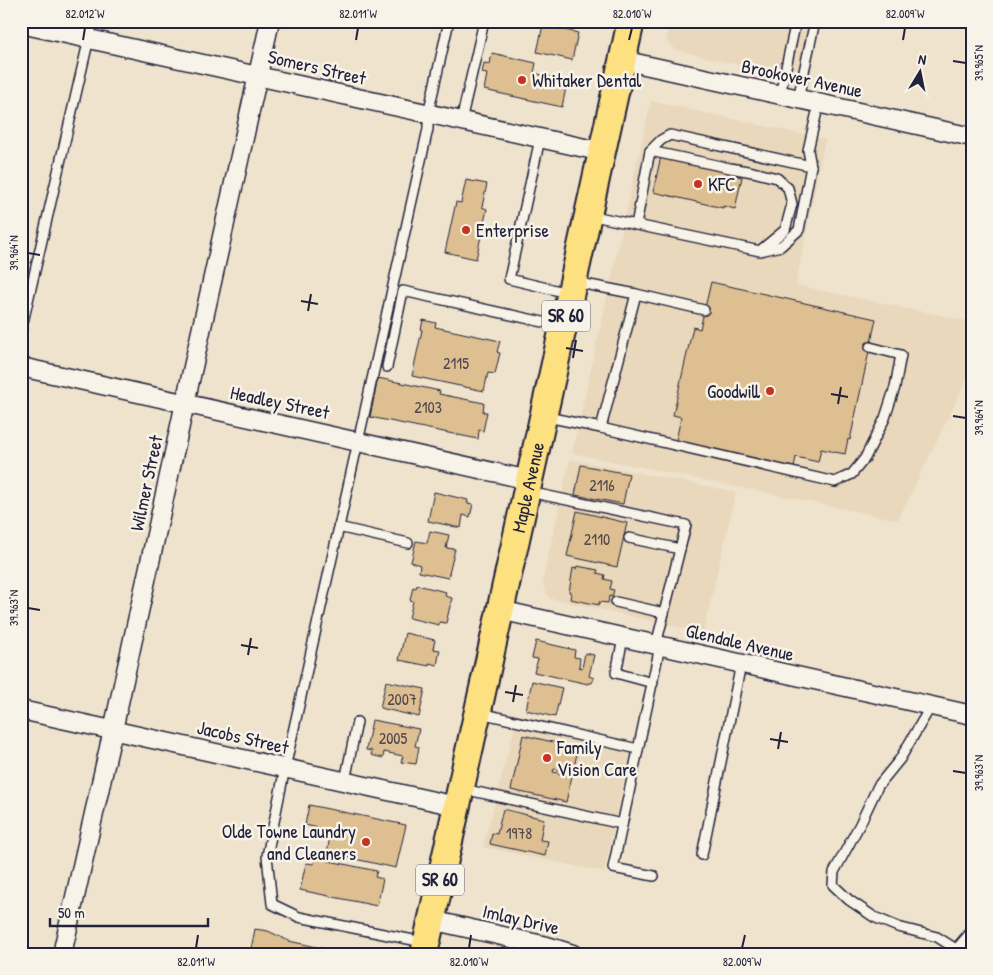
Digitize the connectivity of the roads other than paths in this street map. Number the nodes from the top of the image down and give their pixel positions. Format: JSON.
{"nodes":[{"id":1,"x":93,"y":21,"type":"edge"},
{"id":2,"x":270,"y":21,"type":"edge"},
{"id":3,"x":449,"y":21,"type":"edge"},
{"id":4,"x":484,"y":21,"type":"edge"},
{"id":5,"x":631,"y":21,"type":"edge"},
{"id":6,"x":796,"y":21,"type":"edge"},
{"id":7,"x":815,"y":21,"type":"edge"},
{"id":8,"x":21,"y":24,"type":"edge"},
{"id":9,"x":88,"y":39,"type":"junction"},
{"id":10,"x":622,"y":60,"type":"junction"},
{"id":11,"x":258,"y":76,"type":"junction"},
{"id":12,"x":780,"y":95,"type":"junction"},
{"id":13,"x":798,"y":99,"type":"junction"},
{"id":14,"x":819,"y":103,"type":"junction"},
{"id":15,"x":428,"y":114,"type":"junction"},
{"id":16,"x":461,"y":121,"type":"junction"},
{"id":17,"x":972,"y":137,"type":"edge"},
{"id":18,"x":540,"y":138,"type":"junction"},
{"id":19,"x":650,"y":151,"type":"junction"},
{"id":20,"x":603,"y":152,"type":"junction"},
{"id":21,"x":811,"y":166,"type":"junction"},
{"id":22,"x":589,"y":215,"type":"junction"},
{"id":23,"x":636,"y":225,"type":"junction"},
{"id":24,"x":760,"y":251,"type":"junction"},
{"id":25,"x":572,"y":288,"type":"junction"},
{"id":26,"x":636,"y":294,"type":"junction"},
{"id":27,"x":704,"y":310,"type":"dead end"},
{"id":28,"x":564,"y":327,"type":"junction"},
{"id":29,"x":21,"y":331,"type":"edge"},
{"id":30,"x":870,"y":346,"type":"dead end"},
{"id":31,"x":21,"y":367,"type":"edge"},
{"id":32,"x":387,"y":367,"type":"dead end"},
{"id":33,"x":185,"y":403,"type":"junction"},
{"id":34,"x":544,"y":416,"type":"junction"},
{"id":35,"x":601,"y":428,"type":"junction"},
{"id":36,"x":358,"y":441,"type":"junction"},
{"id":37,"x":528,"y":486,"type":"junction"},
{"id":38,"x":338,"y":527,"type":"junction"},
{"id":39,"x":629,"y":538,"type":"dead end"},
{"id":40,"x":408,"y":543,"type":"dead end"},
{"id":41,"x":680,"y":549,"type":"junction"},
{"id":42,"x":616,"y":602,"type":"dead end"},
{"id":43,"x":500,"y":610,"type":"junction"},
{"id":44,"x":664,"y":613,"type":"junction"},
{"id":45,"x":623,"y":638,"type":"junction"},
{"id":46,"x":658,"y":646,"type":"junction"},
{"id":47,"x":741,"y":664,"type":"junction"},
{"id":48,"x":653,"y":683,"type":"junction"},
{"id":49,"x":931,"y":706,"type":"junction"},
{"id":50,"x":21,"y":710,"type":"edge"},
{"id":51,"x":477,"y":713,"type":"junction"},
{"id":52,"x":972,"y":715,"type":"edge"},
{"id":53,"x":357,"y":722,"type":"dead end"},
{"id":54,"x":114,"y":730,"type":"junction"},
{"id":55,"x":638,"y":749,"type":"junction"},
{"id":56,"x":284,"y":768,"type":"junction"},
{"id":57,"x":345,"y":781,"type":"junction"},
{"id":58,"x":458,"y":798,"type":"junction"},
{"id":59,"x":622,"y":824,"type":"junction"},
{"id":60,"x":702,"y":855,"type":"dead end"},
{"id":61,"x":654,"y":876,"type":"dead end"},
{"id":62,"x":427,"y":939,"type":"edge"},
{"id":63,"x":964,"y":948,"type":"edge"},
{"id":64,"x":62,"y":954,"type":"edge"},
{"id":65,"x":573,"y":954,"type":"edge"}],
"edges":[{"from":1,"to":9,"type":"lane"},
{"from":2,"to":11,"type":"street","name":"Wilmer Street"},
{"from":3,"to":15,"type":"lane"},
{"from":4,"to":16,"type":"lane"},
{"from":5,"to":10,"type":"main road","name":"Maple Avenue","number":"SR 60"},
{"from":6,"to":12,"type":"lane"},
{"from":7,"to":13,"type":"lane"},
{"from":8,"to":9,"type":"street","name":"Somers Street"},
{"from":9,"to":11,"type":"street","name":"Somers Street"},
{"from":9,"to":29,"type":"lane"},
{"from":10,"to":12,"type":"street","name":"Brookover Avenue"},
{"from":10,"to":20,"type":"main road","name":"Maple Avenue","number":"SR 60"},
{"from":11,"to":15,"type":"street","name":"Somers Street"},
{"from":11,"to":33,"type":"street","name":"Wilmer Street"},
{"from":12,"to":13,"type":"street","name":"Brookover Avenue"},
{"from":13,"to":14,"type":"street","name":"Brookover Avenue"},
{"from":14,"to":17,"type":"street","name":"Brookover Avenue"},
{"from":14,"to":21,"type":"lane"},
{"from":15,"to":16,"type":"street","name":"Somers Street"},
{"from":15,"to":36,"type":"lane"},
{"from":16,"to":18,"type":"street","name":"Somers Street"},
{"from":18,"to":20,"type":"street","name":"Somers Street"},
{"from":18,"to":25,"type":"lane"},
{"from":19,"to":21,"type":"lane"},
{"from":19,"to":23,"type":"lane"},
{"from":19,"to":24,"type":"lane"},
{"from":20,"to":22,"type":"main road","name":"Maple Avenue","number":"SR 60"},
{"from":21,"to":24,"type":"lane"},
{"from":22,"to":23,"type":"lane"},
{"from":22,"to":25,"type":"main road","name":"Maple Avenue","number":"SR 60"},
{"from":23,"to":24,"type":"lane"},
{"from":25,"to":26,"type":"lane"},
{"from":25,"to":28,"type":"main road","name":"Maple Avenue","number":"SR 60"},
{"from":26,"to":27,"type":"lane"},
{"from":26,"to":35,"type":"lane"},
{"from":28,"to":32,"type":"lane"},
{"from":28,"to":34,"type":"main road","name":"Maple Avenue","number":"SR 60"},
{"from":30,"to":35,"type":"lane"},
{"from":31,"to":33,"type":"street","name":"Headley Street"},
{"from":33,"to":36,"type":"street","name":"Headley Street"},
{"from":33,"to":54,"type":"street","name":"Wilmer Street"},
{"from":34,"to":35,"type":"lane"},
{"from":34,"to":37,"type":"main road","name":"Maple Avenue","number":"SR 60"},
{"from":36,"to":37,"type":"street","name":"Headley Street"},
{"from":36,"to":38,"type":"lane"},
{"from":37,"to":41,"type":"lane"},
{"from":37,"to":43,"type":"main road","name":"Maple Avenue","number":"SR 60"},
{"from":38,"to":40,"type":"lane"},
{"from":38,"to":56,"type":"lane"},
{"from":39,"to":41,"type":"lane"},
{"from":41,"to":44,"type":"lane"},
{"from":42,"to":44,"type":"lane"},
{"from":43,"to":45,"type":"street","name":"Glendale Avenue"},
{"from":43,"to":51,"type":"main road","name":"Maple Avenue","number":"SR 60"},
{"from":44,"to":46,"type":"lane"},
{"from":45,"to":46,"type":"street","name":"Glendale Avenue"},
{"from":45,"to":48,"type":"lane"},
{"from":46,"to":47,"type":"street","name":"Glendale Avenue"},
{"from":46,"to":48,"type":"lane"},
{"from":47,"to":49,"type":"street","name":"Glendale Avenue"},
{"from":47,"to":60,"type":"lane"},
{"from":48,"to":55,"type":"lane"},
{"from":49,"to":52,"type":"street","name":"Glendale Avenue"},
{"from":49,"to":63,"type":"lane"},
{"from":50,"to":54,"type":"street","name":"Jacobs Street"},
{"from":51,"to":55,"type":"lane"},
{"from":51,"to":58,"type":"main road","name":"Maple Avenue","number":"SR 60"},
{"from":53,"to":57,"type":"lane"},
{"from":54,"to":56,"type":"street","name":"Jacobs Street"},
{"from":54,"to":64,"type":"street","name":"Wilmer Street"},
{"from":55,"to":59,"type":"lane"},
{"from":56,"to":57,"type":"street","name":"Jacobs Street"},
{"from":56,"to":62,"type":"lane"},
{"from":57,"to":58,"type":"street","name":"Jacobs Street"},
{"from":58,"to":59,"type":"lane"},
{"from":58,"to":62,"type":"main road","name":"Maple Avenue","number":"SR 60"},
{"from":59,"to":61,"type":"lane"},
{"from":62,"to":65,"type":"street","name":"Imlay Drive"}]}
